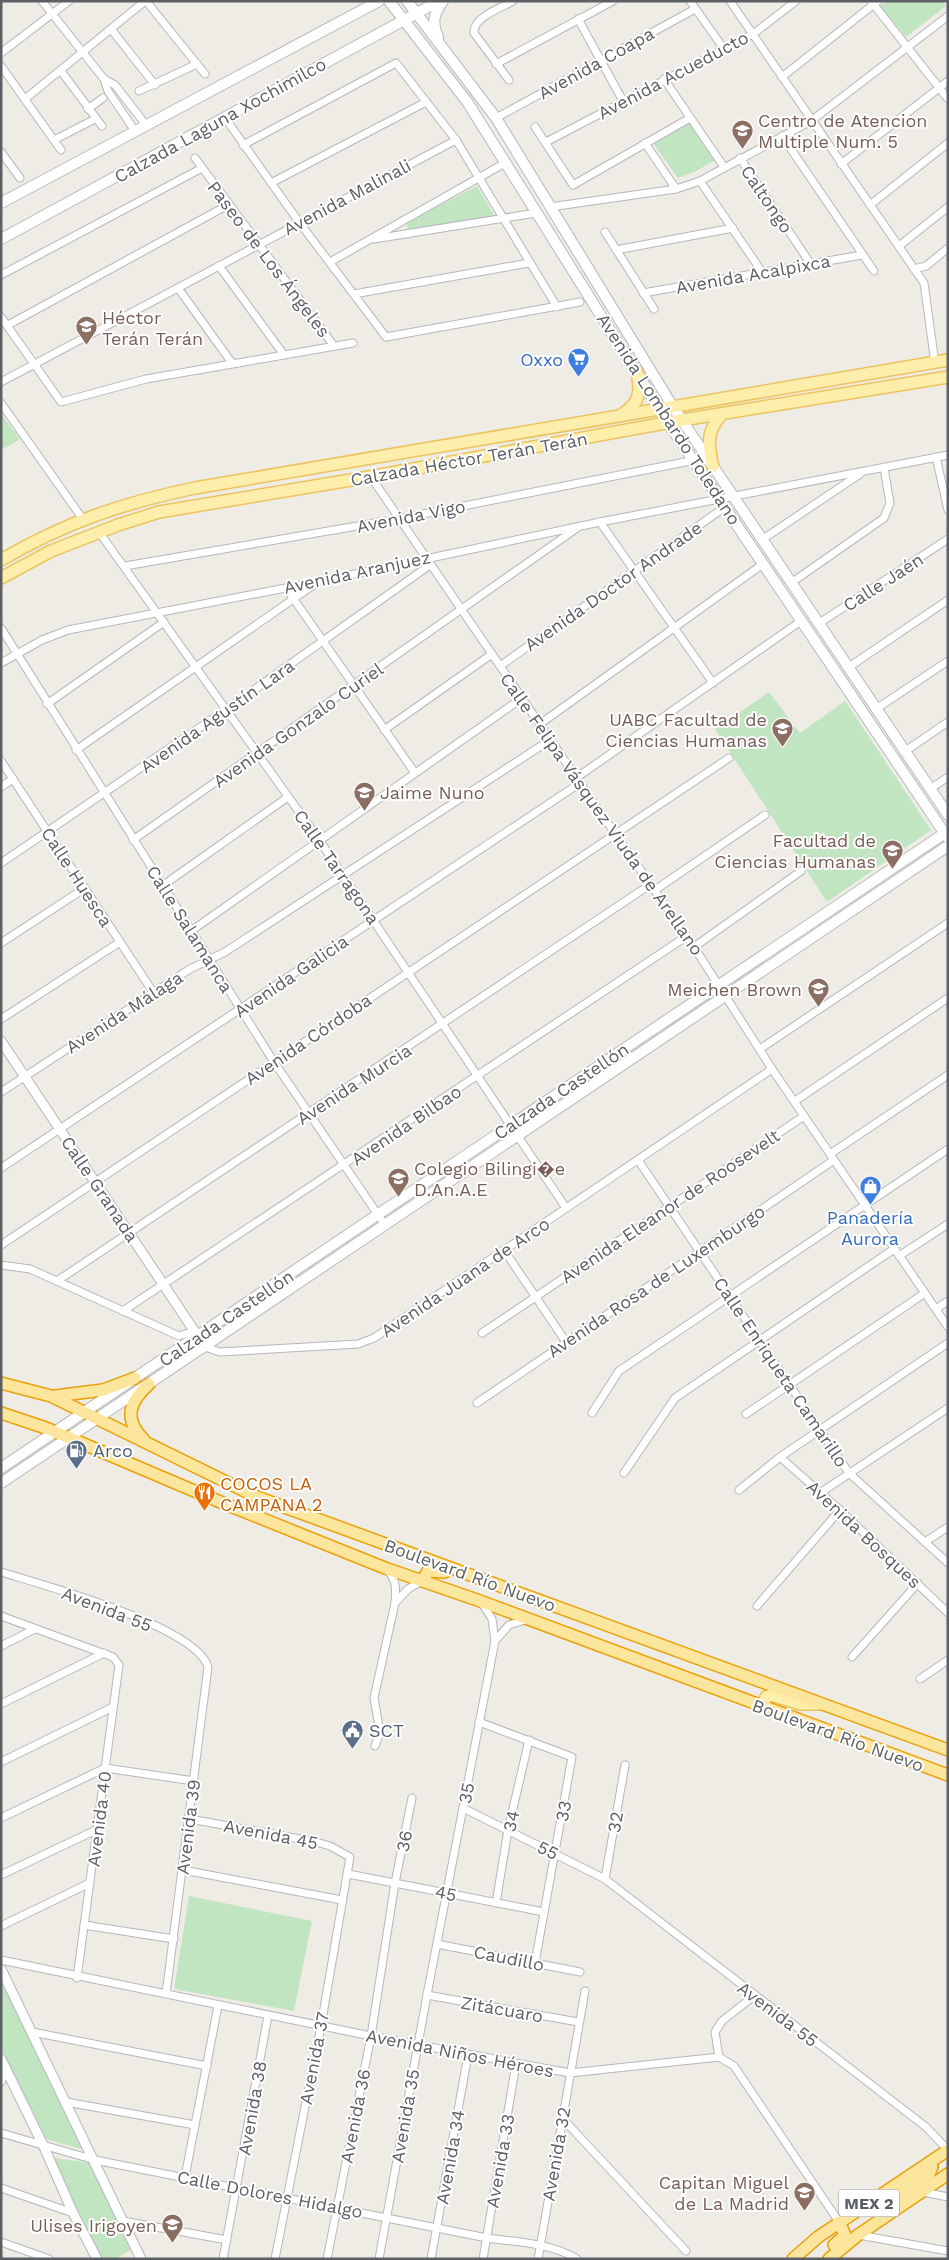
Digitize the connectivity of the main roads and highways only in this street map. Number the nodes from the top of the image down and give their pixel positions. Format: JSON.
{"nodes":[{"id":1,"x":364,"y":1,"type":"edge"},
{"id":2,"x":379,"y":1,"type":"edge"},
{"id":3,"x":389,"y":1,"type":"edge"},
{"id":4,"x":407,"y":1,"type":"edge"},
{"id":5,"x":439,"y":1,"type":"edge"},
{"id":6,"x":443,"y":1,"type":"edge"},
{"id":7,"x":416,"y":13,"type":"junction"},
{"id":8,"x":353,"y":15,"type":"junction"},
{"id":9,"x":404,"y":20,"type":"junction"},
{"id":10,"x":442,"y":48,"type":"junction"},
{"id":11,"x":522,"y":161,"type":"junction"},
{"id":12,"x":505,"y":163,"type":"junction"},
{"id":13,"x":1,"y":203,"type":"edge"},
{"id":14,"x":1,"y":239,"type":"edge"},
{"id":15,"x":948,"y":360,"type":"edge"},
{"id":16,"x":637,"y":372,"type":"junction"},
{"id":17,"x":948,"y":377,"type":"edge"},
{"id":18,"x":673,"y":407,"type":"junction"},
{"id":19,"x":660,"y":409,"type":"junction"},
{"id":20,"x":721,"y":415,"type":"junction"},
{"id":21,"x":620,"y":416,"type":"junction"},
{"id":22,"x":682,"y":420,"type":"junction"},
{"id":23,"x":668,"y":423,"type":"junction"},
{"id":24,"x":712,"y":467,"type":"junction"},
{"id":25,"x":1,"y":560,"type":"edge"},
{"id":26,"x":1,"y":578,"type":"edge"},
{"id":27,"x":801,"y":621,"type":"junction"},
{"id":28,"x":832,"y":644,"type":"junction"},
{"id":29,"x":842,"y":682,"type":"junction"},
{"id":30,"x":876,"y":709,"type":"junction"},
{"id":31,"x":874,"y":730,"type":"junction"},
{"id":32,"x":904,"y":752,"type":"junction"},
{"id":33,"x":948,"y":815,"type":"edge"},
{"id":34,"x":947,"y":834,"type":"edge"},
{"id":35,"x":948,"y":846,"type":"edge"},
{"id":36,"x":135,"y":1378,"type":"junction"},
{"id":37,"x":1,"y":1383,"type":"edge"},
{"id":38,"x":149,"y":1384,"type":"junction"},
{"id":39,"x":51,"y":1396,"type":"junction"},
{"id":40,"x":85,"y":1412,"type":"junction"},
{"id":41,"x":2,"y":1413,"type":"edge"},
{"id":42,"x":98,"y":1418,"type":"junction"},
{"id":43,"x":55,"y":1432,"type":"junction"},
{"id":44,"x":68,"y":1438,"type":"junction"},
{"id":45,"x":150,"y":1446,"type":"junction"},
{"id":46,"x":1,"y":1468,"type":"edge"},
{"id":47,"x":1,"y":1483,"type":"edge"},
{"id":48,"x":464,"y":1573,"type":"junction"},
{"id":49,"x":423,"y":1580,"type":"junction"},
{"id":50,"x":823,"y":1704,"type":"junction"},
{"id":51,"x":762,"y":1706,"type":"junction"},
{"id":52,"x":948,"y":1750,"type":"edge"},
{"id":53,"x":948,"y":1776,"type":"edge"},
{"id":54,"x":948,"y":2150,"type":"edge"},
{"id":55,"x":938,"y":2161,"type":"edge"},
{"id":56,"x":948,"y":2174,"type":"edge"},
{"id":57,"x":882,"y":2219,"type":"junction"},
{"id":58,"x":839,"y":2222,"type":"junction"},
{"id":59,"x":793,"y":2259,"type":"edge"},
{"id":60,"x":821,"y":2259,"type":"edge"},
{"id":61,"x":829,"y":2259,"type":"edge"}],
"edges":[{"from":1,"to":8,"type":"main road"},
{"from":2,"to":8,"type":"main road","name":"Calzada Laguna Xochimilco"},
{"from":3,"to":9,"type":"main road","name":"Avenida Lombardo Toledano"},
{"from":4,"to":7,"type":"main road","name":"Avenida Lombardo Toledano"},
{"from":5,"to":7,"type":"main road","name":"Calzada Laguna Xochimilco"},
{"from":6,"to":10,"type":"main road"},
{"from":7,"to":9,"type":"main road","name":"Calzada Laguna Xochimilco"},
{"from":7,"to":10,"type":"main road","name":"Avenida Lombardo Toledano"},
{"from":8,"to":13,"type":"main road","name":"Calzada Laguna Xochimilco"},
{"from":9,"to":12,"type":"main road","name":"Avenida Lombardo Toledano"},
{"from":9,"to":14,"type":"main road","name":"Calzada Laguna Xochimilco"},
{"from":10,"to":11,"type":"main road","name":"Avenida Lombardo Toledano"},
{"from":11,"to":12,"type":"main road"},
{"from":11,"to":18,"type":"main road","name":"Avenida Lombardo Toledano"},
{"from":12,"to":16,"type":"main road","name":"Avenida Lombardo Toledano"},
{"from":15,"to":18,"type":"main road","name":"Calzada Héctor Terán Terán"},
{"from":16,"to":19,"type":"main road","name":"Avenida Lombardo Toledano"},
{"from":16,"to":21,"type":"main road"},
{"from":17,"to":20,"type":"main road","name":"Calzada Héctor Terán Terán"},
{"from":18,"to":19,"type":"main road","name":"Calzada Héctor Terán Terán"},
{"from":18,"to":22,"type":"main road","name":"Avenida Lombardo Toledano"},
{"from":19,"to":21,"type":"main road","name":"Calzada Héctor Terán Terán"},
{"from":19,"to":23,"type":"main road","name":"Avenida Lombardo Toledano"},
{"from":20,"to":22,"type":"main road","name":"Calzada Héctor Terán Terán"},
{"from":20,"to":24,"type":"main road"},
{"from":21,"to":25,"type":"main road","name":"Calzada Héctor Terán Terán"},
{"from":22,"to":23,"type":"main road","name":"Calzada Héctor Terán Terán"},
{"from":22,"to":24,"type":"main road","name":"Avenida Lombardo Toledano"},
{"from":23,"to":26,"type":"main road","name":"Calzada Héctor Terán Terán"},
{"from":23,"to":27,"type":"main road","name":"Avenida Lombardo Toledano"},
{"from":24,"to":28,"type":"main road","name":"Avenida Lombardo Toledano"},
{"from":27,"to":28,"type":"main road"},
{"from":27,"to":29,"type":"main road","name":"Avenida Lombardo Toledano"},
{"from":28,"to":30,"type":"main road","name":"Avenida Lombardo Toledano"},
{"from":29,"to":30,"type":"main road"},
{"from":29,"to":31,"type":"main road","name":"Avenida Lombardo Toledano"},
{"from":30,"to":32,"type":"main road","name":"Avenida Lombardo Toledano"},
{"from":31,"to":32,"type":"main road"},
{"from":31,"to":34,"type":"main road","name":"Avenida Lombardo Toledano"},
{"from":32,"to":33,"type":"main road","name":"Avenida Lombardo Toledano"},
{"from":34,"to":36,"type":"main road","name":"Calzada Castellón"},
{"from":35,"to":38,"type":"main road","name":"Calzada Castellón"},
{"from":36,"to":39,"type":"highway"},
{"from":36,"to":40,"type":"main road","name":"Calzada Castellón"},
{"from":37,"to":39,"type":"highway","name":"Boulevard Río Nuevo"},
{"from":38,"to":42,"type":"main road","name":"Calzada Castellón"},
{"from":38,"to":45,"type":"highway"},
{"from":39,"to":40,"type":"highway","name":"Boulevard Río Nuevo"},
{"from":40,"to":42,"type":"highway","name":"Boulevard Río Nuevo"},
{"from":40,"to":43,"type":"main road","name":"Calzada Castellón"},
{"from":41,"to":43,"type":"highway","name":"Boulevard Río Nuevo"},
{"from":42,"to":44,"type":"main road","name":"Calzada Castellón"},
{"from":42,"to":45,"type":"highway","name":"Boulevard Río Nuevo"},
{"from":43,"to":44,"type":"highway","name":"Boulevard Río Nuevo"},
{"from":43,"to":46,"type":"main road","name":"Calzada Castellón"},
{"from":44,"to":47,"type":"main road","name":"Calzada Castellón"},
{"from":44,"to":49,"type":"highway","name":"Boulevard Río Nuevo"},
{"from":45,"to":48,"type":"highway","name":"Boulevard Río Nuevo"},
{"from":48,"to":49,"type":"highway"},
{"from":48,"to":50,"type":"highway","name":"Boulevard Río Nuevo"},
{"from":49,"to":51,"type":"highway","name":"Boulevard Río Nuevo"},
{"from":50,"to":51,"type":"main road"},
{"from":50,"to":52,"type":"highway","name":"Boulevard Río Nuevo"},
{"from":51,"to":53,"type":"highway","name":"Boulevard Río Nuevo"},
{"from":54,"to":55,"type":"highway","number":"MEX 2"},
{"from":55,"to":57,"type":"highway"},
{"from":55,"to":58,"type":"highway","number":"MEX 2"},
{"from":56,"to":57,"type":"highway","number":"MEX 2"},
{"from":57,"to":61,"type":"highway","number":"MEX 2"},
{"from":58,"to":59,"type":"highway","number":"MEX 2"},
{"from":58,"to":60,"type":"highway"}]}
